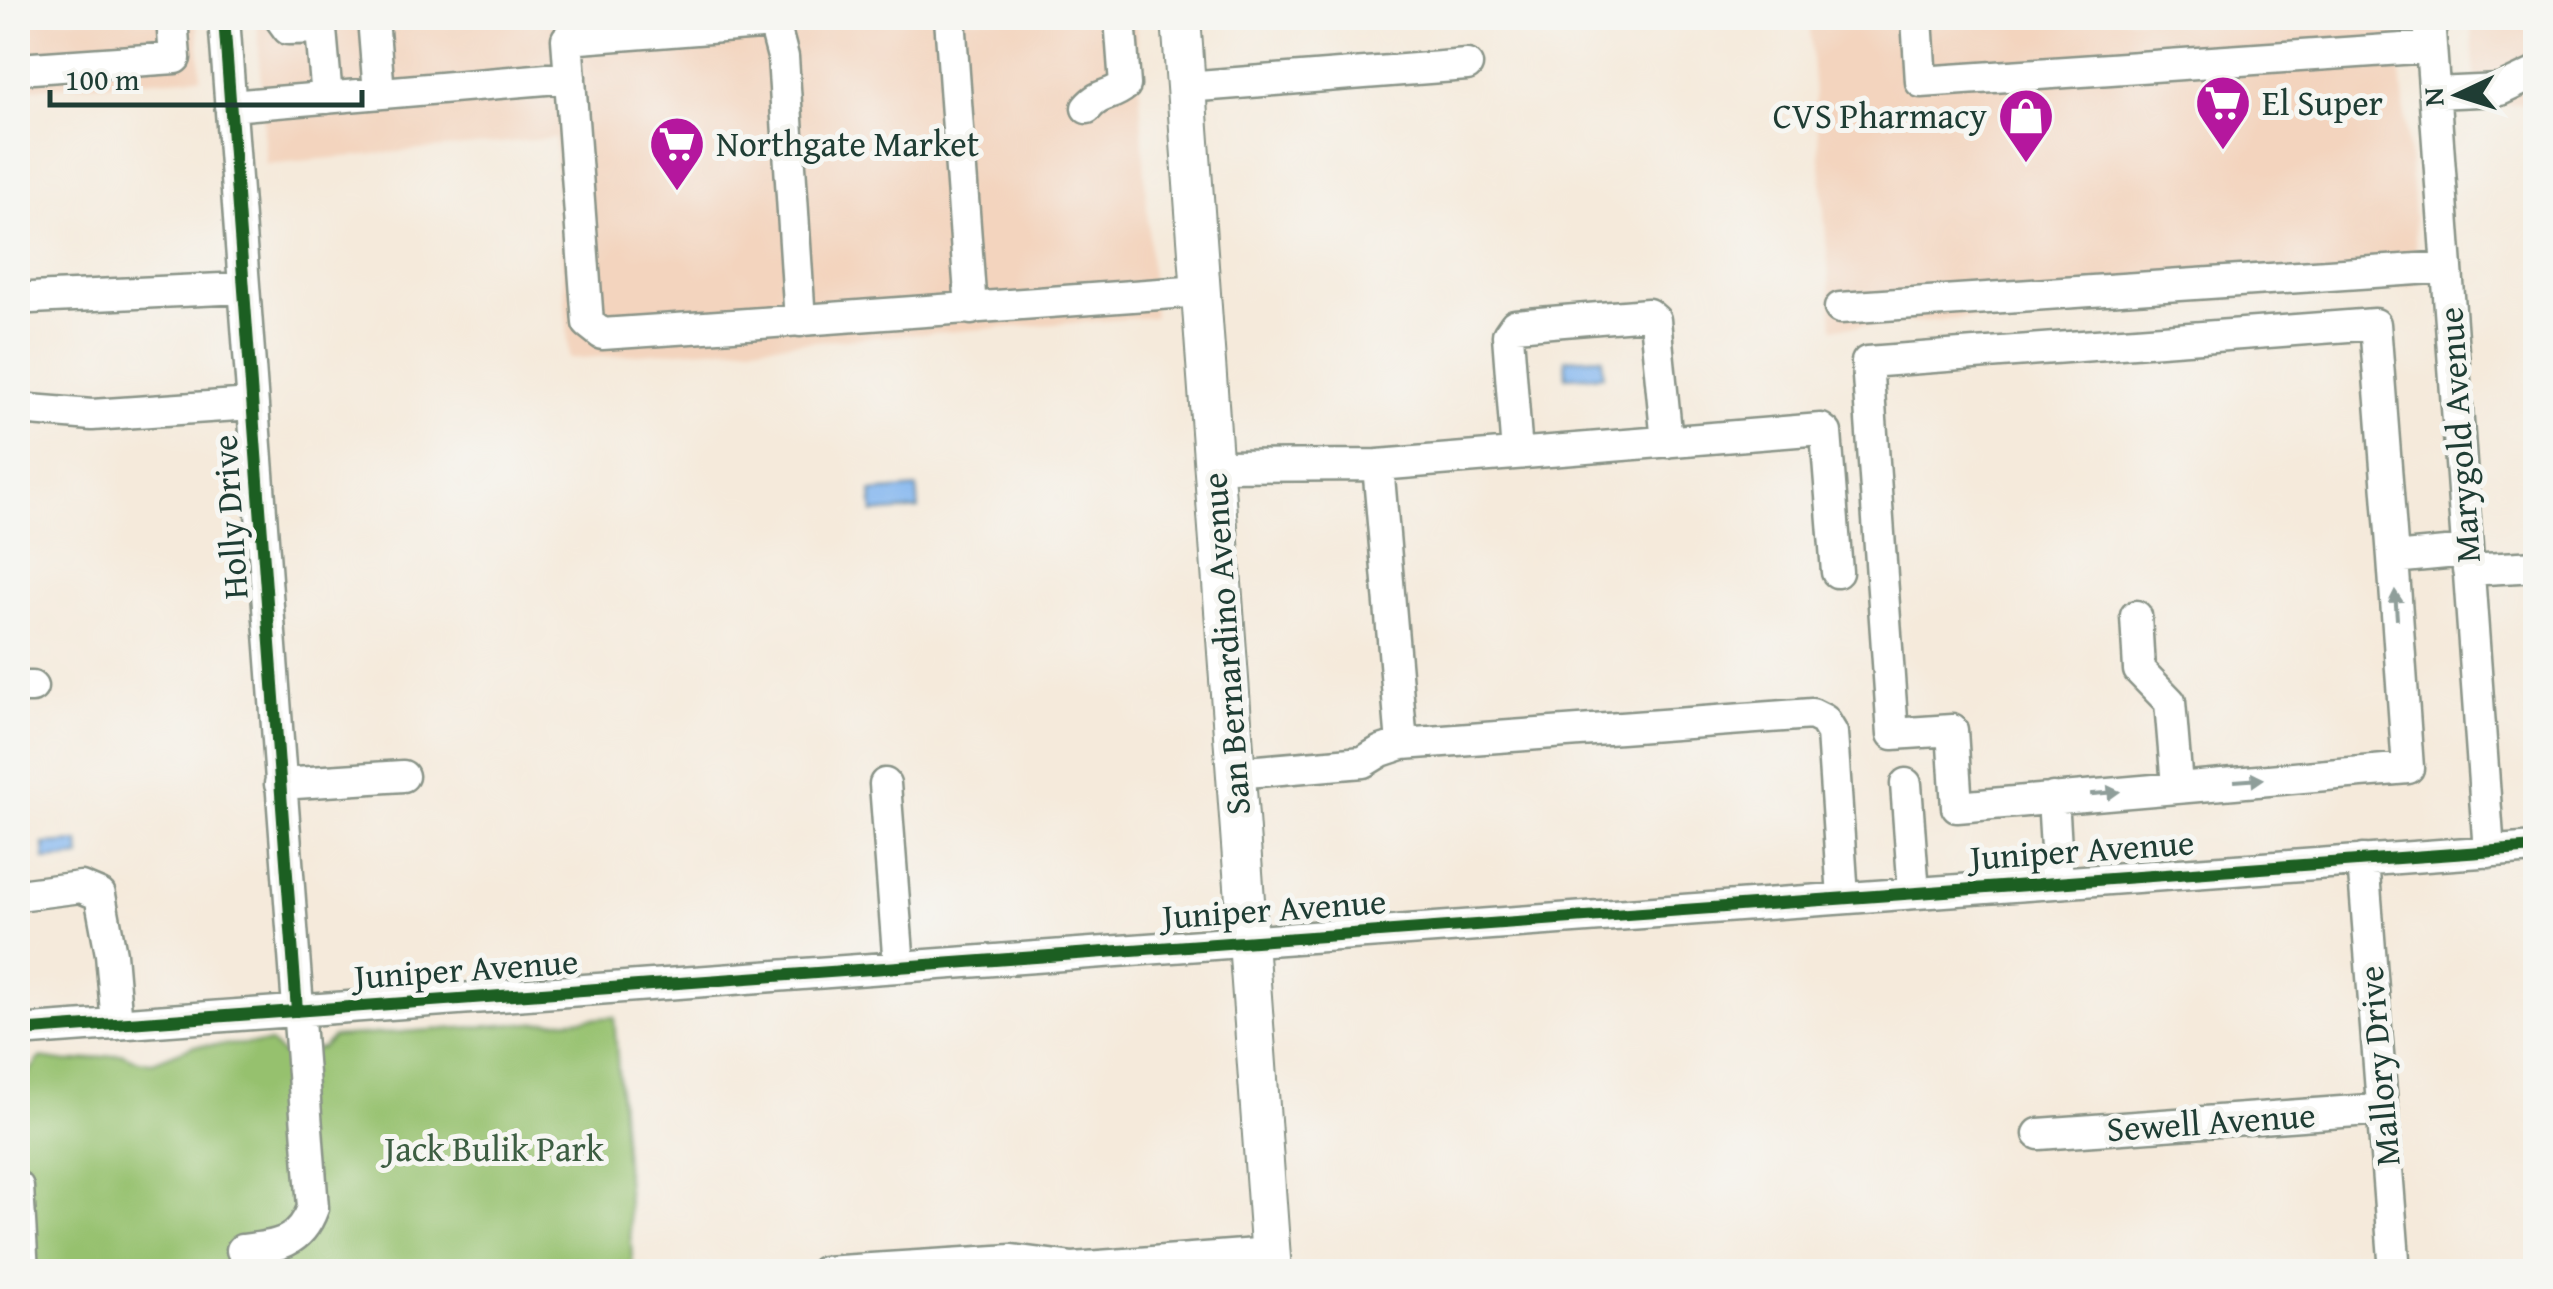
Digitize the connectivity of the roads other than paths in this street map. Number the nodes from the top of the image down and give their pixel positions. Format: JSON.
{"nodes":[{"id":1,"x":172,"y":18,"type":"edge"},
{"id":2,"x":224,"y":18,"type":"edge"},
{"id":3,"x":280,"y":18,"type":"edge"},
{"id":4,"x":373,"y":18,"type":"edge"},
{"id":5,"x":950,"y":18,"type":"edge"},
{"id":6,"x":1120,"y":18,"type":"edge"},
{"id":7,"x":1180,"y":18,"type":"edge"},
{"id":8,"x":1918,"y":18,"type":"edge"},
{"id":9,"x":773,"y":20,"type":"edge"},
{"id":10,"x":321,"y":23,"type":"edge"},
{"id":11,"x":2430,"y":32,"type":"edge"},
{"id":12,"x":226,"y":53,"type":"junction"},
{"id":13,"x":175,"y":58,"type":"junction"},
{"id":14,"x":1467,"y":65,"type":"dead end"},
{"id":15,"x":18,"y":69,"type":"edge"},
{"id":16,"x":2536,"y":73,"type":"edge"},
{"id":17,"x":570,"y":76,"type":"junction"},
{"id":18,"x":1186,"y":87,"type":"junction"},
{"id":19,"x":379,"y":93,"type":"junction"},
{"id":20,"x":2434,"y":93,"type":"junction"},
{"id":21,"x":327,"y":98,"type":"junction"},
{"id":22,"x":230,"y":106,"type":"junction"},
{"id":23,"x":1087,"y":108,"type":"dead end"},
{"id":24,"x":2447,"y":268,"type":"junction"},
{"id":25,"x":244,"y":288,"type":"junction"},
{"id":26,"x":1202,"y":291,"type":"junction"},
{"id":27,"x":31,"y":298,"type":"dead end"},
{"id":28,"x":970,"y":308,"type":"junction"},
{"id":29,"x":1840,"y":308,"type":"dead end"},
{"id":30,"x":800,"y":321,"type":"junction"},
{"id":31,"x":252,"y":404,"type":"junction"},
{"id":32,"x":18,"y":409,"type":"edge"},
{"id":33,"x":1666,"y":442,"type":"junction"},
{"id":34,"x":1517,"y":454,"type":"junction"},
{"id":35,"x":1214,"y":466,"type":"junction"},
{"id":36,"x":1378,"y":466,"type":"junction"},
{"id":37,"x":2393,"y":558,"type":"junction"},
{"id":38,"x":2468,"y":561,"type":"junction"},
{"id":39,"x":2536,"y":566,"type":"edge"},
{"id":40,"x":1837,"y":572,"type":"dead end"},
{"id":41,"x":2136,"y":616,"type":"dead end"},
{"id":42,"x":1402,"y":744,"type":"junction"},
{"id":43,"x":1235,"y":773,"type":"junction"},
{"id":44,"x":403,"y":776,"type":"dead end"},
{"id":45,"x":280,"y":784,"type":"junction"},
{"id":46,"x":884,"y":784,"type":"dead end"},
{"id":47,"x":1906,"y":784,"type":"dead end"},
{"id":48,"x":2177,"y":786,"type":"junction"},
{"id":49,"x":2053,"y":798,"type":"junction"},
{"id":50,"x":2536,"y":848,"type":"edge"},
{"id":51,"x":2488,"y":852,"type":"junction"},
{"id":52,"x":2363,"y":860,"type":"junction"},
{"id":53,"x":2058,"y":882,"type":"junction"},
{"id":54,"x":1914,"y":893,"type":"junction"},
{"id":55,"x":18,"y":895,"type":"edge"},
{"id":56,"x":1843,"y":897,"type":"junction"},
{"id":57,"x":1247,"y":941,"type":"junction"},
{"id":58,"x":899,"y":967,"type":"junction"},
{"id":59,"x":297,"y":1011,"type":"junction"},
{"id":60,"x":117,"y":1024,"type":"junction"},
{"id":61,"x":18,"y":1031,"type":"edge"},
{"id":62,"x":2383,"y":1109,"type":"junction"},
{"id":63,"x":2039,"y":1134,"type":"dead end"},
{"id":64,"x":18,"y":1187,"type":"edge"},
{"id":65,"x":242,"y":1250,"type":"dead end"},
{"id":66,"x":1271,"y":1262,"type":"edge"},
{"id":67,"x":1012,"y":1266,"type":"edge"},
{"id":68,"x":24,"y":1272,"type":"edge"},
{"id":69,"x":824,"y":1272,"type":"edge"},
{"id":70,"x":2394,"y":1272,"type":"edge"}],
"edges":[{"from":1,"to":13,"type":"street"},
{"from":2,"to":12,"type":"street","name":"Holly Drive"},
{"from":3,"to":10,"type":"street"},
{"from":4,"to":19,"type":"street"},
{"from":5,"to":28,"type":"street"},
{"from":6,"to":23,"type":"street"},
{"from":7,"to":18,"type":"main road","name":"San Bernardino Avenue"},
{"from":8,"to":11,"type":"street"},
{"from":9,"to":17,"type":"street"},
{"from":9,"to":30,"type":"street"},
{"from":10,"to":21,"type":"street"},
{"from":11,"to":20,"type":"street","name":"Marygold Avenue"},
{"from":12,"to":13,"type":"street"},
{"from":12,"to":22,"type":"street","name":"Holly Drive"},
{"from":13,"to":15,"type":"street"},
{"from":14,"to":18,"type":"street"},
{"from":16,"to":20,"type":"street"},
{"from":17,"to":19,"type":"street"},
{"from":17,"to":30,"type":"street"},
{"from":18,"to":26,"type":"main road","name":"San Bernardino Avenue"},
{"from":19,"to":21,"type":"street"},
{"from":20,"to":24,"type":"street","name":"Marygold Avenue"},
{"from":21,"to":22,"type":"street"},
{"from":22,"to":25,"type":"street","name":"Holly Drive"},
{"from":24,"to":29,"type":"street"},
{"from":24,"to":38,"type":"street","name":"Marygold Avenue"},
{"from":25,"to":27,"type":"street"},
{"from":25,"to":31,"type":"street","name":"Holly Drive"},
{"from":26,"to":28,"type":"street"},
{"from":26,"to":35,"type":"main road","name":"San Bernardino Avenue"},
{"from":28,"to":30,"type":"street"},
{"from":31,"to":32,"type":"street"},
{"from":31,"to":45,"type":"street","name":"Holly Drive"},
{"from":33,"to":34,"type":"street"},
{"from":33,"to":34,"type":"street"},
{"from":33,"to":40,"type":"street"},
{"from":34,"to":36,"type":"street"},
{"from":35,"to":36,"type":"street"},
{"from":35,"to":43,"type":"main road","name":"San Bernardino Avenue"},
{"from":36,"to":42,"type":"street"},
{"from":37,"to":38,"type":"street"},
{"from":48,"to":37,"type":"street","one_way":true},
{"from":37,"to":49,"type":"street"},
{"from":38,"to":39,"type":"street"},
{"from":38,"to":51,"type":"street","name":"Marygold Avenue"},
{"from":41,"to":48,"type":"street"},
{"from":42,"to":43,"type":"street"},
{"from":42,"to":56,"type":"street"},
{"from":43,"to":57,"type":"main road","name":"San Bernardino Avenue"},
{"from":44,"to":45,"type":"street"},
{"from":45,"to":59,"type":"street","name":"Holly Drive"},
{"from":46,"to":58,"type":"street"},
{"from":47,"to":54,"type":"street"},
{"from":49,"to":48,"type":"street","one_way":true},
{"from":49,"to":53,"type":"street"},
{"from":50,"to":51,"type":"street","name":"Juniper Avenue"},
{"from":51,"to":52,"type":"street","name":"Juniper Avenue"},
{"from":52,"to":53,"type":"street","name":"Juniper Avenue"},
{"from":52,"to":62,"type":"street","name":"Mallory Drive"},
{"from":53,"to":54,"type":"street","name":"Juniper Avenue"},
{"from":54,"to":56,"type":"street","name":"Juniper Avenue"},
{"from":55,"to":60,"type":"street"},
{"from":56,"to":57,"type":"street","name":"Juniper Avenue"},
{"from":57,"to":58,"type":"street","name":"Juniper Avenue"},
{"from":57,"to":66,"type":"main road","name":"San Bernardino Avenue"},
{"from":58,"to":59,"type":"street","name":"Juniper Avenue"},
{"from":59,"to":60,"type":"street","name":"Juniper Avenue"},
{"from":59,"to":65,"type":"street","name":"Holly Drive"},
{"from":60,"to":61,"type":"street","name":"Juniper Avenue"},
{"from":62,"to":63,"type":"street","name":"Sewell Avenue"},
{"from":62,"to":70,"type":"street","name":"Mallory Drive"},
{"from":64,"to":68,"type":"street"},
{"from":66,"to":67,"type":"street"},
{"from":67,"to":69,"type":"street"}]}
